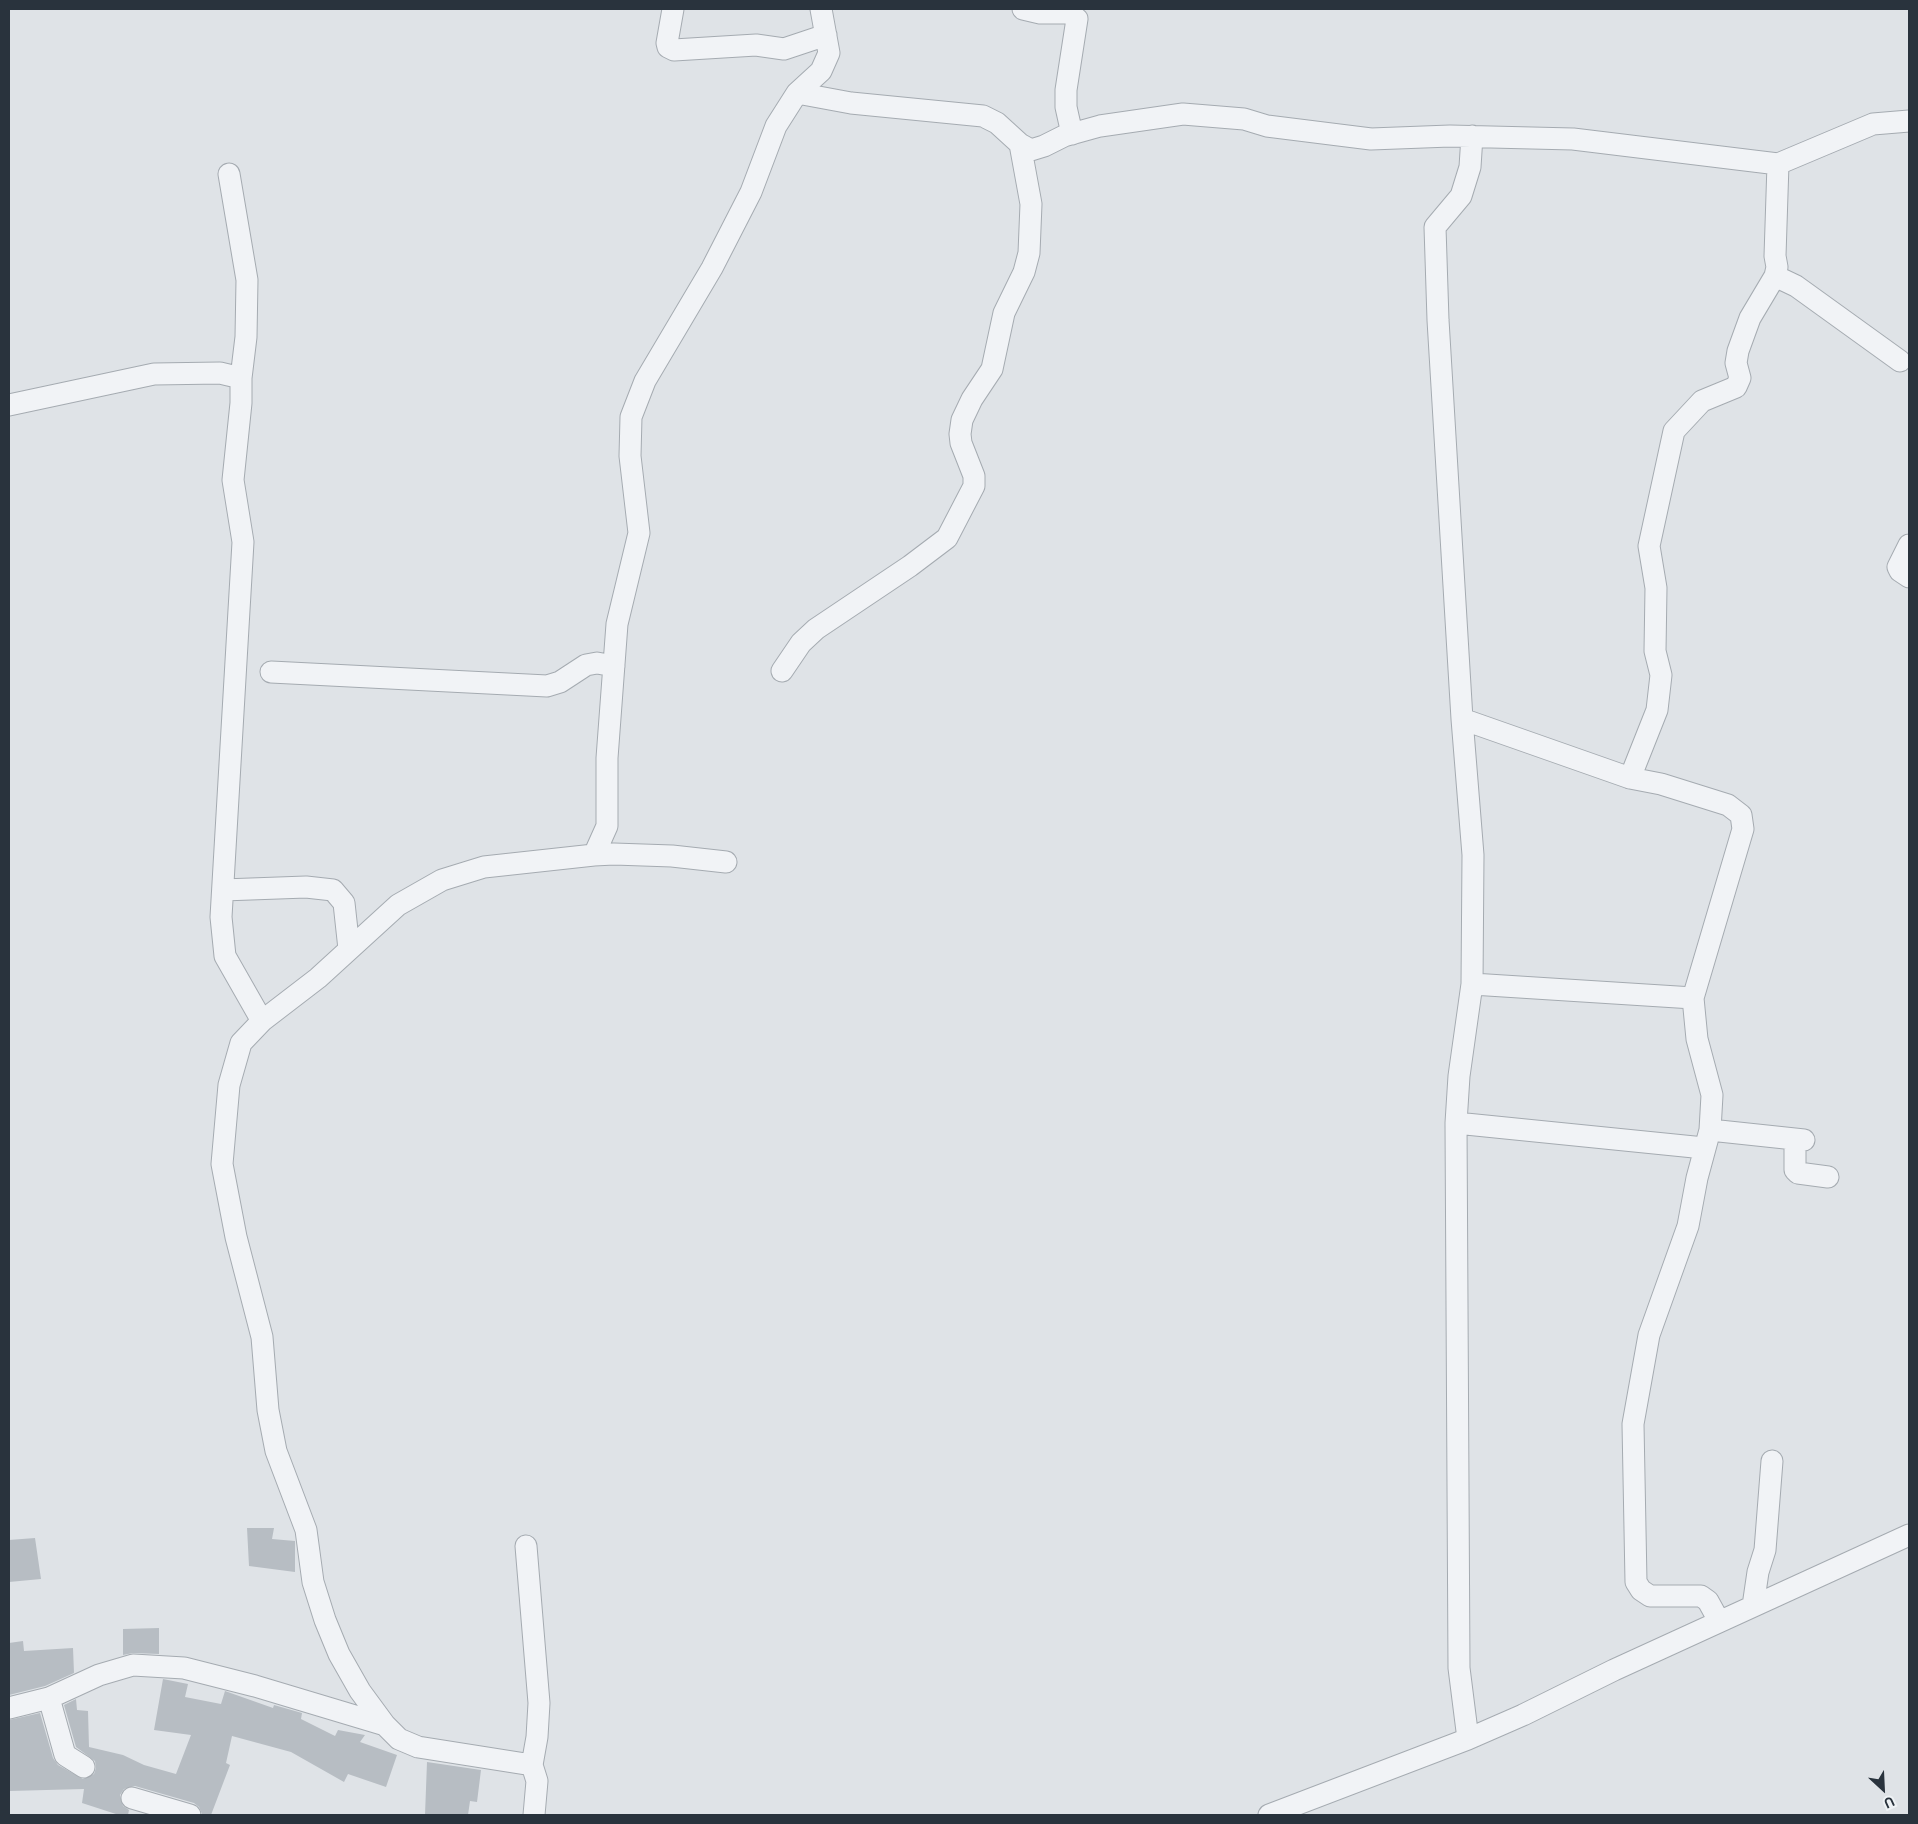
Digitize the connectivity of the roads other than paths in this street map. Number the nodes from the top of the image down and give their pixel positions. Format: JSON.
{"nodes":[{"id":1,"x":673,"y":9,"type":"edge"},
{"id":2,"x":821,"y":9,"type":"edge"},
{"id":3,"x":1023,"y":9,"type":"edge"},
{"id":4,"x":826,"y":36,"type":"junction"},
{"id":5,"x":797,"y":93,"type":"junction"},
{"id":6,"x":1909,"y":121,"type":"edge"},
{"id":7,"x":1072,"y":134,"type":"junction"},
{"id":8,"x":1472,"y":136,"type":"junction"},
{"id":9,"x":1020,"y":144,"type":"junction"},
{"id":10,"x":1778,"y":164,"type":"junction"},
{"id":11,"x":228,"y":174,"type":"dead end"},
{"id":12,"x":1775,"y":276,"type":"junction"},
{"id":13,"x":1900,"y":361,"type":"dead end"},
{"id":14,"x":241,"y":378,"type":"junction"},
{"id":15,"x":9,"y":405,"type":"edge"},
{"id":16,"x":1909,"y":544,"type":"edge"},
{"id":17,"x":1909,"y":577,"type":"edge"},
{"id":18,"x":614,"y":666,"type":"junction"},
{"id":19,"x":782,"y":671,"type":"dead end"},
{"id":20,"x":271,"y":672,"type":"dead end"},
{"id":21,"x":1462,"y":719,"type":"junction"},
{"id":22,"x":1630,"y":778,"type":"junction"},
{"id":23,"x":594,"y":855,"type":"junction"},
{"id":24,"x":726,"y":862,"type":"dead end"},
{"id":25,"x":223,"y":890,"type":"junction"},
{"id":26,"x":349,"y":949,"type":"junction"},
{"id":27,"x":1472,"y":984,"type":"junction"},
{"id":28,"x":1693,"y":998,"type":"junction"},
{"id":29,"x":262,"y":1021,"type":"junction"},
{"id":30,"x":1456,"y":1123,"type":"junction"},
{"id":31,"x":1707,"y":1139,"type":"junction"},
{"id":32,"x":1828,"y":1177,"type":"dead end"},
{"id":33,"x":1772,"y":1461,"type":"dead end"},
{"id":34,"x":1909,"y":1535,"type":"edge"},
{"id":35,"x":526,"y":1546,"type":"dead end"},
{"id":36,"x":1753,"y":1606,"type":"junction"},
{"id":37,"x":1719,"y":1621,"type":"junction"},
{"id":38,"x":49,"y":1698,"type":"junction"},
{"id":39,"x":9,"y":1708,"type":"edge"},
{"id":40,"x":385,"y":1725,"type":"junction"},
{"id":41,"x":1468,"y":1739,"type":"junction"},
{"id":42,"x":532,"y":1765,"type":"junction"},
{"id":43,"x":84,"y":1767,"type":"dead end"},
{"id":44,"x":132,"y":1798,"type":"dead end"},
{"id":45,"x":190,"y":1815,"type":"edge"},
{"id":46,"x":534,"y":1815,"type":"edge"},
{"id":47,"x":1269,"y":1815,"type":"edge"}],
"edges":[{"from":1,"to":4,"type":"street"},
{"from":2,"to":4,"type":"street"},
{"from":3,"to":7,"type":"street"},
{"from":4,"to":5,"type":"street"},
{"from":5,"to":9,"type":"street"},
{"from":5,"to":18,"type":"street"},
{"from":6,"to":10,"type":"street"},
{"from":7,"to":8,"type":"street"},
{"from":7,"to":9,"type":"street"},
{"from":8,"to":10,"type":"street"},
{"from":8,"to":21,"type":"street"},
{"from":9,"to":19,"type":"street"},
{"from":10,"to":12,"type":"street"},
{"from":11,"to":14,"type":"street"},
{"from":12,"to":13,"type":"street"},
{"from":12,"to":22,"type":"street"},
{"from":14,"to":15,"type":"street"},
{"from":14,"to":25,"type":"street"},
{"from":16,"to":17,"type":"street"},
{"from":18,"to":20,"type":"street"},
{"from":18,"to":23,"type":"street"},
{"from":21,"to":22,"type":"street"},
{"from":21,"to":27,"type":"street"},
{"from":22,"to":28,"type":"street"},
{"from":23,"to":24,"type":"street"},
{"from":23,"to":26,"type":"street"},
{"from":25,"to":26,"type":"street"},
{"from":25,"to":29,"type":"street"},
{"from":26,"to":29,"type":"street"},
{"from":27,"to":28,"type":"street"},
{"from":27,"to":30,"type":"street"},
{"from":28,"to":31,"type":"street"},
{"from":29,"to":40,"type":"street"},
{"from":30,"to":31,"type":"street"},
{"from":30,"to":41,"type":"street"},
{"from":31,"to":32,"type":"street"},
{"from":31,"to":37,"type":"street"},
{"from":33,"to":36,"type":"street"},
{"from":34,"to":36,"type":"street"},
{"from":35,"to":42,"type":"street"},
{"from":36,"to":37,"type":"street"},
{"from":37,"to":41,"type":"street"},
{"from":38,"to":39,"type":"street"},
{"from":38,"to":40,"type":"street"},
{"from":38,"to":43,"type":"street"},
{"from":40,"to":42,"type":"street"},
{"from":41,"to":47,"type":"street"},
{"from":42,"to":46,"type":"street"},
{"from":44,"to":45,"type":"street"}]}
